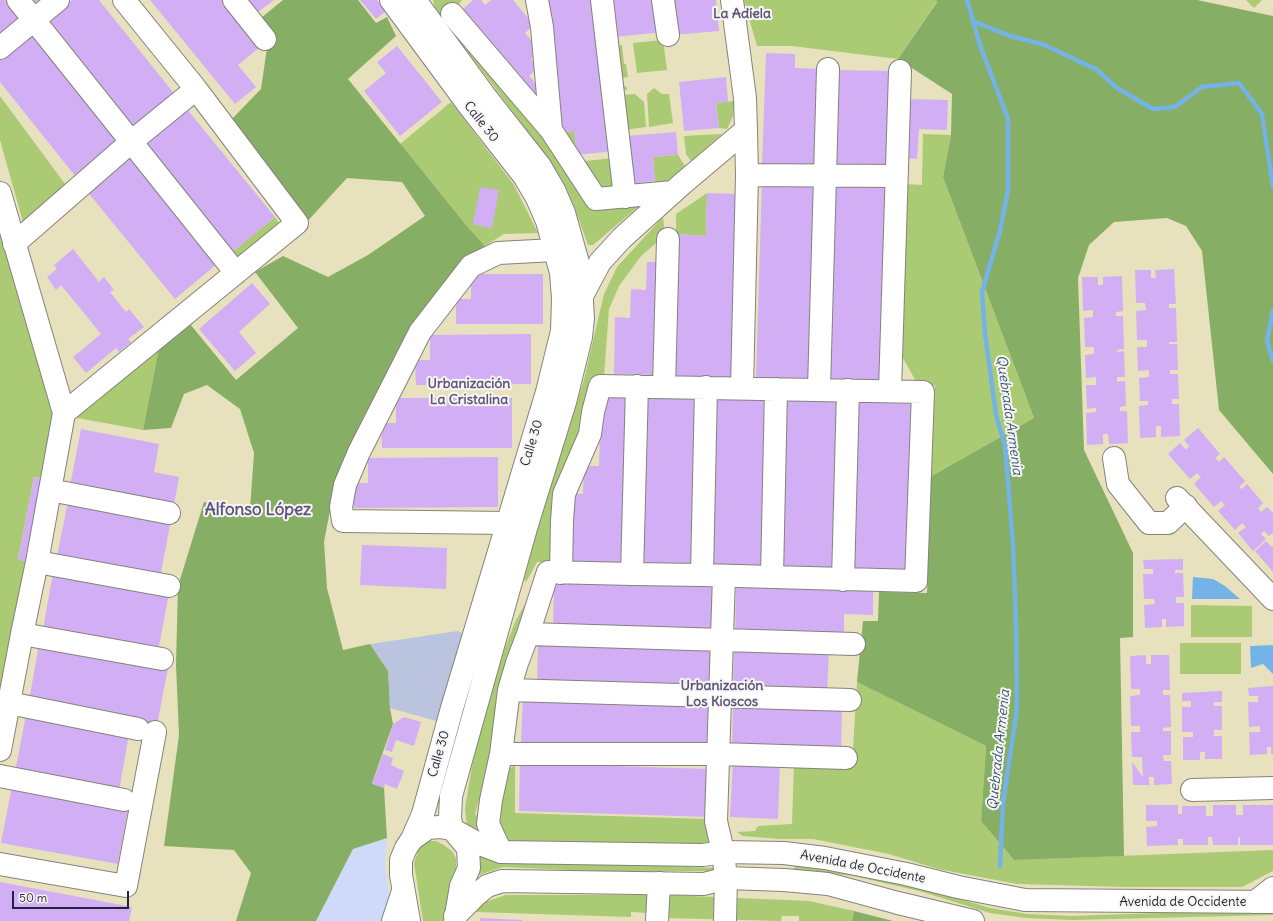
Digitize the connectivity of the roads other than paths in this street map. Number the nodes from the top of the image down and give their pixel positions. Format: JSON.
{"nodes":[{"id":1,"x":18,"y":0,"type":"edge"},
{"id":2,"x":58,"y":0,"type":"edge"},
{"id":3,"x":124,"y":0,"type":"edge"},
{"id":4,"x":234,"y":0,"type":"edge"},
{"id":5,"x":391,"y":0,"type":"edge"},
{"id":6,"x":415,"y":0,"type":"edge"},
{"id":7,"x":537,"y":0,"type":"edge"},
{"id":8,"x":602,"y":0,"type":"edge"},
{"id":9,"x":663,"y":0,"type":"edge"},
{"id":10,"x":732,"y":0,"type":"edge"},
{"id":11,"x":452,"y":14,"type":"dead end"},
{"id":12,"x":35,"y":20,"type":"junction"},
{"id":13,"x":668,"y":35,"type":"dead end"},
{"id":14,"x":265,"y":39,"type":"dead end"},
{"id":15,"x":0,"y":48,"type":"edge"},
{"id":16,"x":828,"y":69,"type":"dead end"},
{"id":17,"x":900,"y":71,"type":"dead end"},
{"id":18,"x":196,"y":89,"type":"junction"},
{"id":19,"x":551,"y":130,"type":"junction"},
{"id":20,"x":746,"y":130,"type":"junction"},
{"id":21,"x":131,"y":142,"type":"junction"},
{"id":22,"x":747,"y":175,"type":"junction"},
{"id":23,"x":825,"y":176,"type":"junction"},
{"id":24,"x":896,"y":176,"type":"junction"},
{"id":25,"x":673,"y":192,"type":"junction"},
{"id":26,"x":0,"y":193,"type":"edge"},
{"id":27,"x":625,"y":197,"type":"junction"},
{"id":28,"x":668,"y":239,"type":"dead end"},
{"id":29,"x":14,"y":244,"type":"junction"},
{"id":30,"x":555,"y":250,"type":"junction"},
{"id":31,"x":236,"y":273,"type":"junction"},
{"id":32,"x":582,"y":296,"type":"junction"},
{"id":33,"x":637,"y":386,"type":"junction"},
{"id":34,"x":664,"y":387,"type":"junction"},
{"id":35,"x":706,"y":387,"type":"junction"},
{"id":36,"x":742,"y":388,"type":"junction"},
{"id":37,"x":776,"y":389,"type":"junction"},
{"id":38,"x":819,"y":389,"type":"junction"},
{"id":39,"x":848,"y":390,"type":"junction"},
{"id":40,"x":890,"y":391,"type":"junction"},
{"id":41,"x":64,"y":414,"type":"junction"},
{"id":42,"x":1114,"y":458,"type":"dead end"},
{"id":43,"x":50,"y":490,"type":"junction"},
{"id":44,"x":169,"y":513,"type":"dead end"},
{"id":45,"x":508,"y":523,"type":"junction"},
{"id":46,"x":38,"y":562,"type":"junction"},
{"id":47,"x":554,"y":572,"type":"junction"},
{"id":48,"x":632,"y":574,"type":"junction"},
{"id":49,"x":702,"y":575,"type":"junction"},
{"id":50,"x":724,"y":576,"type":"junction"},
{"id":51,"x":772,"y":577,"type":"junction"},
{"id":52,"x":842,"y":580,"type":"junction"},
{"id":53,"x":169,"y":586,"type":"dead end"},
{"id":54,"x":1273,"y":599,"type":"edge"},
{"id":55,"x":22,"y":634,"type":"junction"},
{"id":56,"x":528,"y":634,"type":"junction"},
{"id":57,"x":722,"y":639,"type":"junction"},
{"id":58,"x":854,"y":644,"type":"dead end"},
{"id":59,"x":162,"y":659,"type":"dead end"},
{"id":60,"x":509,"y":690,"type":"junction"},
{"id":61,"x":721,"y":696,"type":"junction"},
{"id":62,"x":850,"y":700,"type":"dead end"},
{"id":63,"x":9,"y":703,"type":"junction"},
{"id":64,"x":0,"y":750,"type":"edge"},
{"id":65,"x":501,"y":754,"type":"junction"},
{"id":66,"x":719,"y":754,"type":"junction"},
{"id":67,"x":846,"y":758,"type":"dead end"},
{"id":68,"x":0,"y":776,"type":"edge"},
{"id":69,"x":1273,"y":788,"type":"edge"},
{"id":70,"x":1192,"y":790,"type":"dead end"},
{"id":71,"x":124,"y":800,"type":"dead end"},
{"id":72,"x":452,"y":829,"type":"junction"},
{"id":73,"x":412,"y":839,"type":"junction"},
{"id":74,"x":501,"y":852,"type":"junction"},
{"id":75,"x":723,"y":852,"type":"junction"},
{"id":76,"x":0,"y":864,"type":"edge"},
{"id":77,"x":726,"y":878,"type":"junction"},
{"id":78,"x":659,"y":883,"type":"junction"},
{"id":79,"x":1273,"y":888,"type":"edge"},
{"id":80,"x":403,"y":891,"type":"junction"},
{"id":81,"x":1264,"y":902,"type":"edge"},
{"id":82,"x":455,"y":918,"type":"edge"},
{"id":83,"x":392,"y":921,"type":"edge"},
{"id":84,"x":410,"y":921,"type":"edge"},
{"id":85,"x":657,"y":921,"type":"edge"},
{"id":86,"x":725,"y":921,"type":"edge"},
{"id":87,"x":973,"y":921,"type":"edge"}],
"edges":[{"from":1,"to":12,"type":"street"},
{"from":2,"to":12,"type":"street"},
{"from":3,"to":18,"type":"street"},
{"from":4,"to":14,"type":"street"},
{"from":5,"to":30,"type":"street","name":"Calle 30"},
{"from":6,"to":32,"type":"street","name":"Calle 30"},
{"from":7,"to":19,"type":"street"},
{"from":8,"to":27,"type":"street"},
{"from":9,"to":13,"type":"street"},
{"from":10,"to":20,"type":"street"},
{"from":11,"to":19,"type":"street"},
{"from":12,"to":15,"type":"street"},
{"from":12,"to":21,"type":"street"},
{"from":16,"to":23,"type":"street"},
{"from":17,"to":24,"type":"street"},
{"from":18,"to":21,"type":"street"},
{"from":18,"to":31,"type":"street"},
{"from":19,"to":27,"type":"street"},
{"from":20,"to":22,"type":"street"},
{"from":20,"to":25,"type":"street"},
{"from":21,"to":29,"type":"street"},
{"from":21,"to":31,"type":"street"},
{"from":22,"to":23,"type":"street"},
{"from":22,"to":36,"type":"street"},
{"from":23,"to":24,"type":"street"},
{"from":23,"to":38,"type":"street"},
{"from":24,"to":40,"type":"street"},
{"from":25,"to":27,"type":"street"},
{"from":25,"to":32,"type":"street"},
{"from":26,"to":29,"type":"street"},
{"from":28,"to":34,"type":"street"},
{"from":29,"to":41,"type":"street"},
{"from":30,"to":45,"type":"street","name":"Calle 30"},
{"from":30,"to":45,"type":"street"},
{"from":31,"to":41,"type":"street"},
{"from":32,"to":72,"type":"street","name":"Calle 30"},
{"from":33,"to":34,"type":"street"},
{"from":33,"to":47,"type":"street"},
{"from":33,"to":48,"type":"street"},
{"from":34,"to":35,"type":"street"},
{"from":35,"to":36,"type":"street"},
{"from":35,"to":49,"type":"street"},
{"from":36,"to":37,"type":"street"},
{"from":37,"to":38,"type":"street"},
{"from":37,"to":51,"type":"street"},
{"from":38,"to":39,"type":"street"},
{"from":39,"to":40,"type":"street"},
{"from":39,"to":52,"type":"street"},
{"from":40,"to":52,"type":"street"},
{"from":41,"to":43,"type":"street"},
{"from":42,"to":54,"type":"street"},
{"from":43,"to":44,"type":"street"},
{"from":43,"to":46,"type":"street"},
{"from":45,"to":73,"type":"street","name":"Calle 30"},
{"from":46,"to":53,"type":"street"},
{"from":46,"to":55,"type":"street"},
{"from":47,"to":48,"type":"street"},
{"from":47,"to":56,"type":"street"},
{"from":48,"to":49,"type":"street"},
{"from":49,"to":50,"type":"street"},
{"from":50,"to":51,"type":"street"},
{"from":50,"to":57,"type":"street"},
{"from":51,"to":52,"type":"street"},
{"from":55,"to":59,"type":"street"},
{"from":55,"to":63,"type":"street"},
{"from":56,"to":57,"type":"street"},
{"from":56,"to":60,"type":"street"},
{"from":57,"to":58,"type":"street"},
{"from":57,"to":61,"type":"street"},
{"from":60,"to":61,"type":"street"},
{"from":60,"to":65,"type":"street"},
{"from":61,"to":62,"type":"street"},
{"from":61,"to":66,"type":"street"},
{"from":63,"to":64,"type":"street"},
{"from":63,"to":76,"type":"street"},
{"from":65,"to":66,"type":"street"},
{"from":65,"to":74,"type":"street"},
{"from":66,"to":67,"type":"street"},
{"from":66,"to":75,"type":"street"},
{"from":68,"to":71,"type":"street"},
{"from":69,"to":70,"type":"street"},
{"from":72,"to":73,"type":"street","name":"Avenida de Occidente"},
{"from":72,"to":74,"type":"street","name":"Avenida de Occidente"},
{"from":72,"to":82,"type":"street"},
{"from":73,"to":80,"type":"street","name":"Calle 30"},
{"from":74,"to":75,"type":"street","name":"Avenida de Occidente"},
{"from":75,"to":77,"type":"street"},
{"from":75,"to":81,"type":"street","name":"Avenida de Occidente"},
{"from":77,"to":78,"type":"street","name":"Avenida de Occidente"},
{"from":77,"to":86,"type":"street"},
{"from":77,"to":87,"type":"street","name":"Avenida de Occidente"},
{"from":78,"to":82,"type":"street","name":"Avenida de Occidente"},
{"from":78,"to":85,"type":"street"},
{"from":79,"to":81,"type":"street"},
{"from":80,"to":83,"type":"street"},
{"from":80,"to":84,"type":"street","name":"Calle 30"}]}
